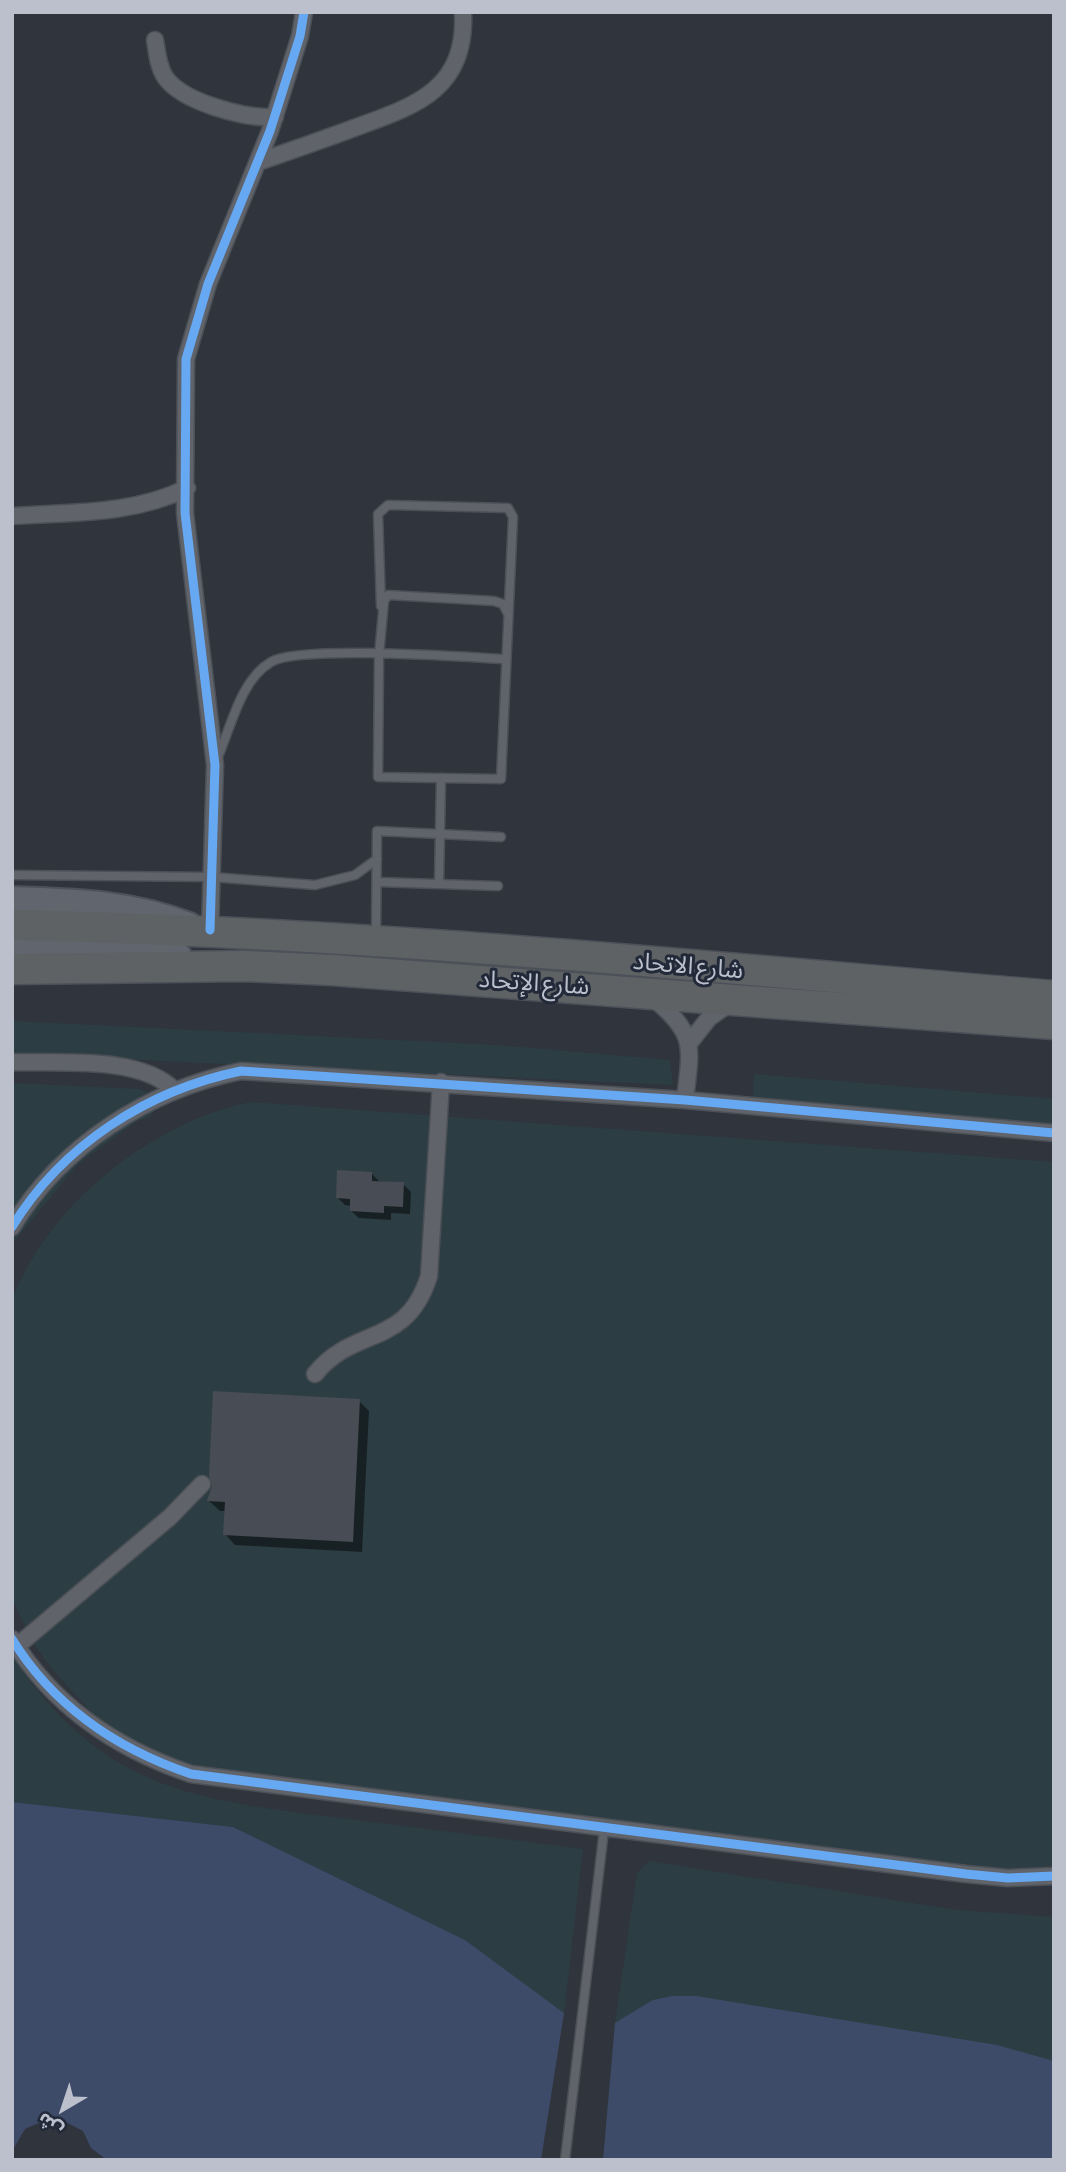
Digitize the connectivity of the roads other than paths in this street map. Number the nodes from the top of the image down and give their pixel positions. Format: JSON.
{"nodes":[{"id":1,"x":304,"y":12,"type":"edge"},
{"id":2,"x":463,"y":12,"type":"edge"},
{"id":3,"x":155,"y":40,"type":"dead end"},
{"id":4,"x":275,"y":117,"type":"junction"},
{"id":5,"x":258,"y":162,"type":"junction"},
{"id":6,"x":187,"y":488,"type":"junction"},
{"id":7,"x":12,"y":516,"type":"edge"},
{"id":8,"x":381,"y":606,"type":"junction"},
{"id":9,"x":507,"y":612,"type":"junction"},
{"id":10,"x":379,"y":655,"type":"junction"},
{"id":11,"x":505,"y":659,"type":"junction"},
{"id":12,"x":215,"y":765,"type":"junction"},
{"id":13,"x":441,"y":778,"type":"junction"},
{"id":14,"x":440,"y":835,"type":"junction"},
{"id":15,"x":501,"y":837,"type":"dead end"},
{"id":16,"x":377,"y":859,"type":"junction"},
{"id":17,"x":12,"y":875,"type":"edge"},
{"id":18,"x":212,"y":877,"type":"junction"},
{"id":19,"x":377,"y":881,"type":"junction"},
{"id":20,"x":439,"y":884,"type":"junction"},
{"id":21,"x":498,"y":886,"type":"dead end"},
{"id":22,"x":12,"y":900,"type":"edge"},
{"id":23,"x":12,"y":925,"type":"edge"},
{"id":24,"x":204,"y":929,"type":"junction"},
{"id":25,"x":376,"y":939,"type":"junction"},
{"id":26,"x":12,"y":948,"type":"edge"},
{"id":27,"x":245,"y":966,"type":"junction"},
{"id":28,"x":12,"y":969,"type":"edge"},
{"id":29,"x":645,"y":991,"type":"junction"},
{"id":30,"x":1054,"y":996,"type":"edge"},
{"id":31,"x":738,"y":998,"type":"junction"},
{"id":32,"x":1054,"y":1024,"type":"edge"},
{"id":33,"x":690,"y":1042,"type":"junction"},
{"id":34,"x":12,"y":1062,"type":"edge"},
{"id":35,"x":442,"y":1082,"type":"junction"},
{"id":36,"x":174,"y":1090,"type":"junction"},
{"id":37,"x":685,"y":1100,"type":"junction"},
{"id":38,"x":1054,"y":1133,"type":"edge"},
{"id":39,"x":12,"y":1227,"type":"edge"},
{"id":40,"x":315,"y":1374,"type":"dead end"},
{"id":41,"x":202,"y":1484,"type":"dead end"},
{"id":42,"x":14,"y":1643,"type":"edge"},
{"id":43,"x":604,"y":1830,"type":"junction"},
{"id":44,"x":1054,"y":1876,"type":"edge"},
{"id":45,"x":565,"y":2160,"type":"edge"}],
"edges":[{"from":1,"to":4,"type":"street"},
{"from":2,"to":5,"type":"street"},
{"from":3,"to":4,"type":"street"},
{"from":4,"to":5,"type":"street"},
{"from":5,"to":6,"type":"street"},
{"from":6,"to":7,"type":"street"},
{"from":6,"to":12,"type":"street"},
{"from":8,"to":9,"type":"lane"},
{"from":8,"to":9,"type":"lane"},
{"from":8,"to":10,"type":"lane"},
{"from":9,"to":11,"type":"lane"},
{"from":10,"to":11,"type":"lane"},
{"from":10,"to":12,"type":"lane"},
{"from":10,"to":13,"type":"lane"},
{"from":11,"to":13,"type":"lane"},
{"from":12,"to":18,"type":"street"},
{"from":13,"to":14,"type":"lane"},
{"from":14,"to":15,"type":"lane"},
{"from":14,"to":16,"type":"lane"},
{"from":14,"to":20,"type":"lane"},
{"from":16,"to":18,"type":"lane"},
{"from":16,"to":19,"type":"lane"},
{"from":17,"to":18,"type":"lane"},
{"from":18,"to":24,"type":"street"},
{"from":19,"to":20,"type":"lane"},
{"from":19,"to":25,"type":"lane"},
{"from":20,"to":21,"type":"lane"},
{"from":22,"to":24,"type":"main road"},
{"from":23,"to":24,"type":"highway"},
{"from":24,"to":25,"type":"highway","name":"شارع الاتحاد"},
{"from":25,"to":30,"type":"highway","name":"شارع الاتحاد"},
{"from":26,"to":27,"type":"main road"},
{"from":27,"to":28,"type":"highway","name":"شارع الإتحاد"},
{"from":27,"to":29,"type":"highway","name":"شارع الإتحاد"},
{"from":29,"to":31,"type":"highway","name":"شارع الإتحاد"},
{"from":29,"to":33,"type":"street"},
{"from":31,"to":32,"type":"highway","name":"شارع الإتحاد"},
{"from":31,"to":33,"type":"street"},
{"from":33,"to":37,"type":"street"},
{"from":34,"to":36,"type":"street"},
{"from":35,"to":36,"type":"street"},
{"from":35,"to":37,"type":"street"},
{"from":35,"to":40,"type":"street"},
{"from":36,"to":39,"type":"street"},
{"from":37,"to":38,"type":"street"},
{"from":41,"to":42,"type":"street"},
{"from":42,"to":43,"type":"street"},
{"from":43,"to":44,"type":"street"},
{"from":43,"to":45,"type":"lane"}]}
